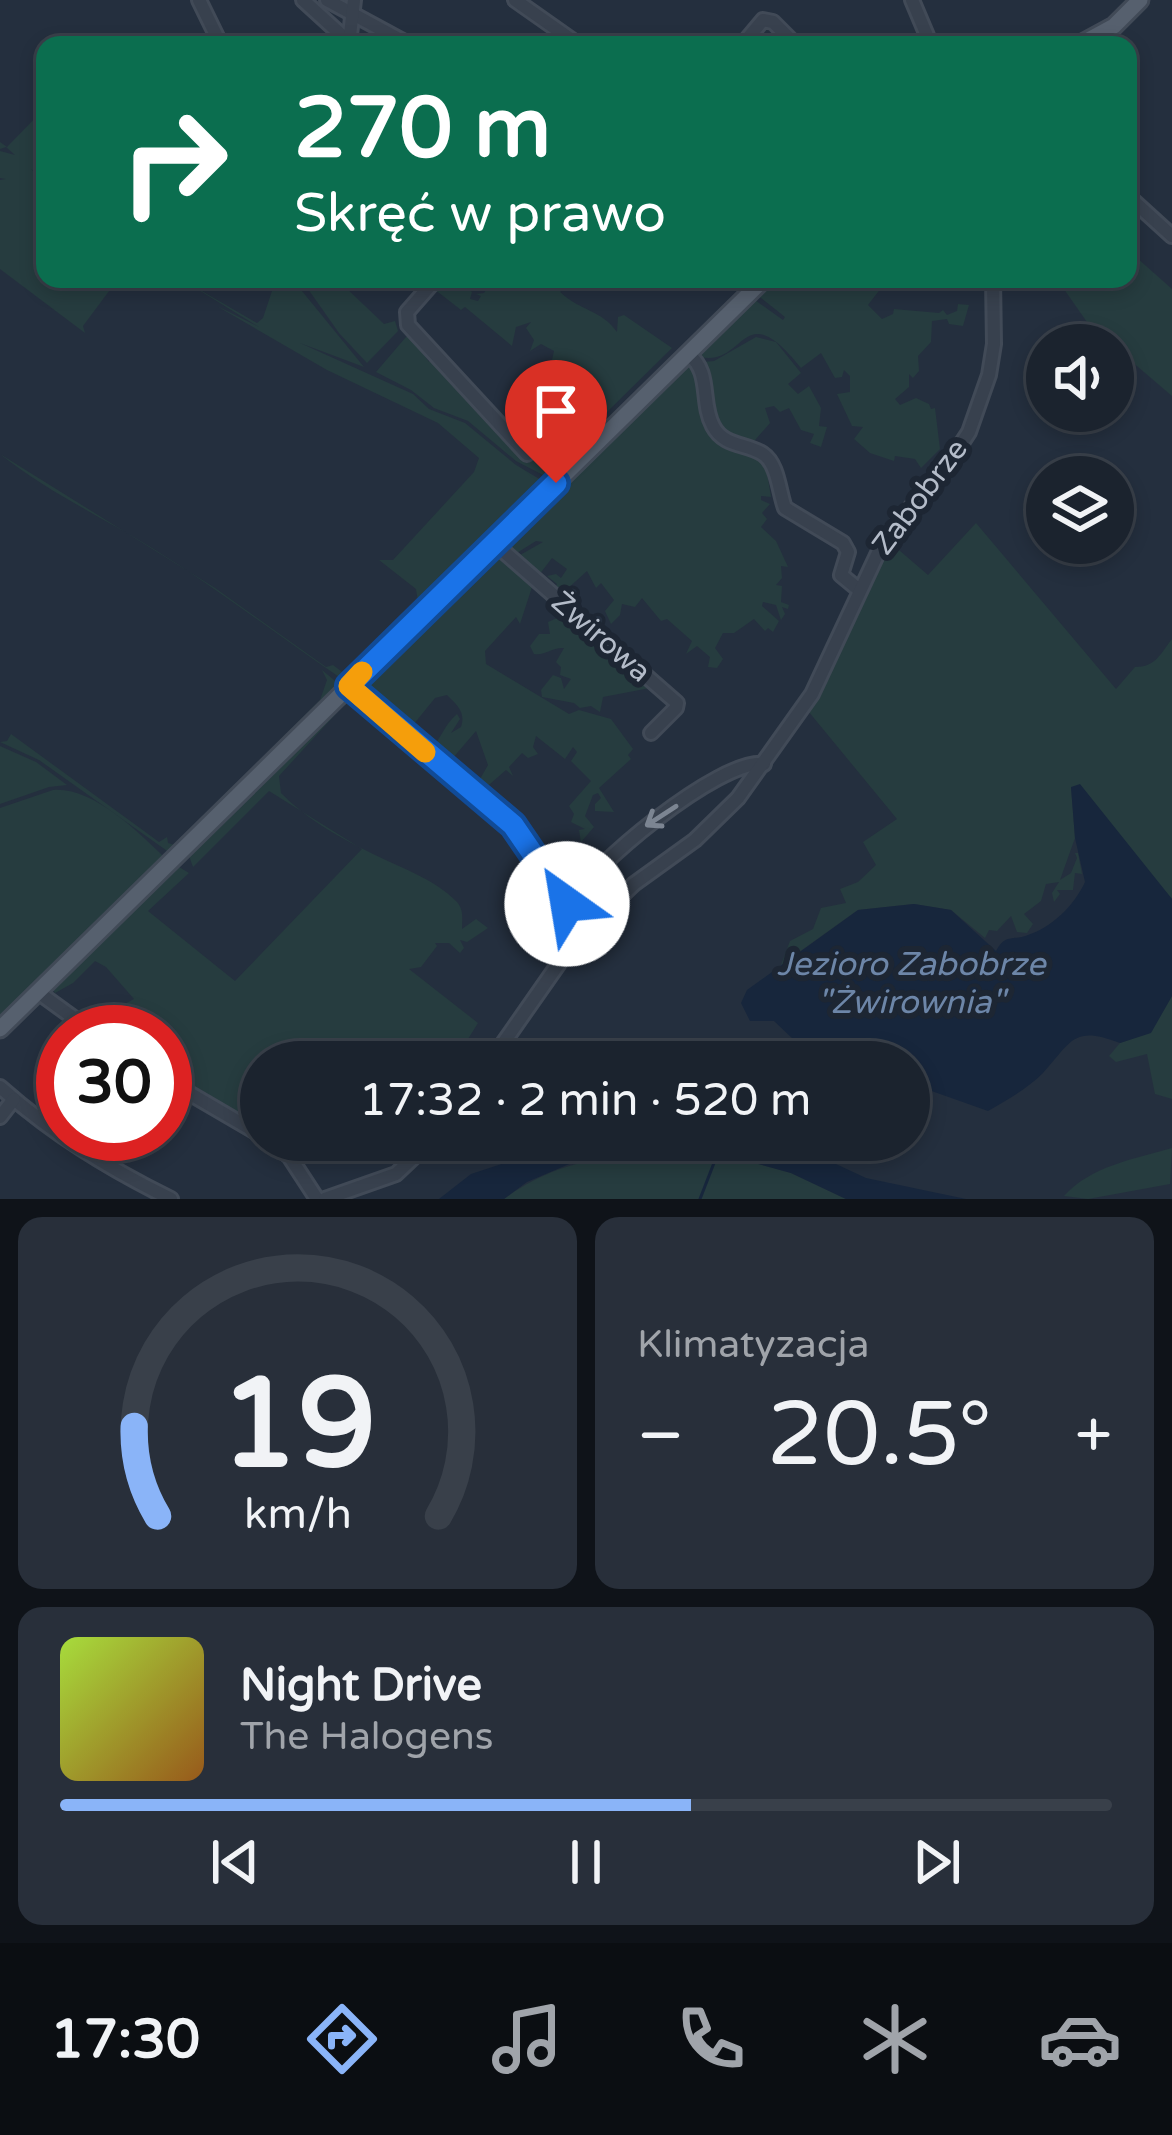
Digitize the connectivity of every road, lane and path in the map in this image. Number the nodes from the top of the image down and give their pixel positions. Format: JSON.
{"nodes":[{"id":1,"x":199,"y":0,"type":"edge"},
{"id":2,"x":304,"y":0,"type":"edge"},
{"id":3,"x":327,"y":0,"type":"edge"},
{"id":4,"x":515,"y":0,"type":"edge"},
{"id":5,"x":912,"y":0,"type":"edge"},
{"id":6,"x":1140,"y":0,"type":"edge"},
{"id":7,"x":352,"y":7,"type":"edge"},
{"id":8,"x":217,"y":36,"type":"edge"},
{"id":9,"x":341,"y":36,"type":"edge"},
{"id":10,"x":396,"y":36,"type":"edge"},
{"id":11,"x":566,"y":36,"type":"edge"},
{"id":12,"x":750,"y":36,"type":"edge"},
{"id":13,"x":787,"y":36,"type":"edge"},
{"id":14,"x":927,"y":36,"type":"edge"},
{"id":15,"x":1098,"y":36,"type":"edge"},
{"id":16,"x":1137,"y":204,"type":"edge"},
{"id":17,"x":1172,"y":236,"type":"edge"},
{"id":18,"x":428,"y":288,"type":"edge"},
{"id":19,"x":754,"y":288,"type":"edge"},
{"id":20,"x":993,"y":288,"type":"edge"},
{"id":21,"x":688,"y":354,"type":"junction"},
{"id":22,"x":527,"y":454,"type":"dead end"},
{"id":23,"x":494,"y":543,"type":"junction"},
{"id":24,"x":858,"y":590,"type":"junction"},
{"id":25,"x":349,"y":686,"type":"junction"},
{"id":26,"x":651,"y":733,"type":"dead end"},
{"id":27,"x":764,"y":764,"type":"junction"},
{"id":28,"x":567,"y":907,"type":"junction"},
{"id":29,"x":568,"y":948,"type":"junction"},
{"id":30,"x":38,"y":992,"type":"junction"},
{"id":31,"x":56,"y":1005,"type":"edge"},
{"id":32,"x":0,"y":1029,"type":"edge"},
{"id":33,"x":504,"y":1041,"type":"edge"},
{"id":34,"x":0,"y":1087,"type":"edge"},
{"id":35,"x":192,"y":1095,"type":"edge"},
{"id":36,"x":14,"y":1099,"type":"junction"},
{"id":37,"x":0,"y":1117,"type":"edge"},
{"id":38,"x":240,"y":1124,"type":"edge"},
{"id":39,"x":294,"y":1161,"type":"edge"},
{"id":40,"x":410,"y":1161,"type":"edge"},
{"id":41,"x":171,"y":1199,"type":"edge"},
{"id":42,"x":321,"y":1199,"type":"edge"}],
"edges":[{"from":1,"to":8,"type":"street"},
{"from":2,"to":9,"type":"street"},
{"from":3,"to":7,"type":"street"},
{"from":4,"to":11,"type":"street"},
{"from":5,"to":14,"type":"street"},
{"from":6,"to":15,"type":"main road"},
{"from":7,"to":10,"type":"street"},
{"from":12,"to":13,"type":"street"},
{"from":16,"to":17,"type":"street"},
{"from":18,"to":22,"type":"street"},
{"from":19,"to":21,"type":"main road"},
{"from":20,"to":24,"type":"street","name":"Zabobrze"},
{"from":21,"to":23,"type":"main road"},
{"from":21,"to":24,"type":"street"},
{"from":23,"to":25,"type":"main road"},
{"from":23,"to":26,"type":"street","name":"Żwirowa"},
{"from":24,"to":27,"type":"street","name":"Zabobrze"},
{"from":25,"to":28,"type":"street"},
{"from":25,"to":30,"type":"main road"},
{"from":27,"to":28,"type":"street","one_way":true},
{"from":27,"to":29,"type":"street","name":"Zabobrze"},
{"from":28,"to":29,"type":"street"},
{"from":29,"to":33,"type":"street","name":"Zabobrze"},
{"from":30,"to":31,"type":"street"},
{"from":30,"to":32,"type":"main road"},
{"from":34,"to":36,"type":"street"},
{"from":35,"to":38,"type":"street"},
{"from":36,"to":37,"type":"street"},
{"from":36,"to":41,"type":"street"},
{"from":39,"to":42,"type":"street"},
{"from":40,"to":42,"type":"street"}]}
